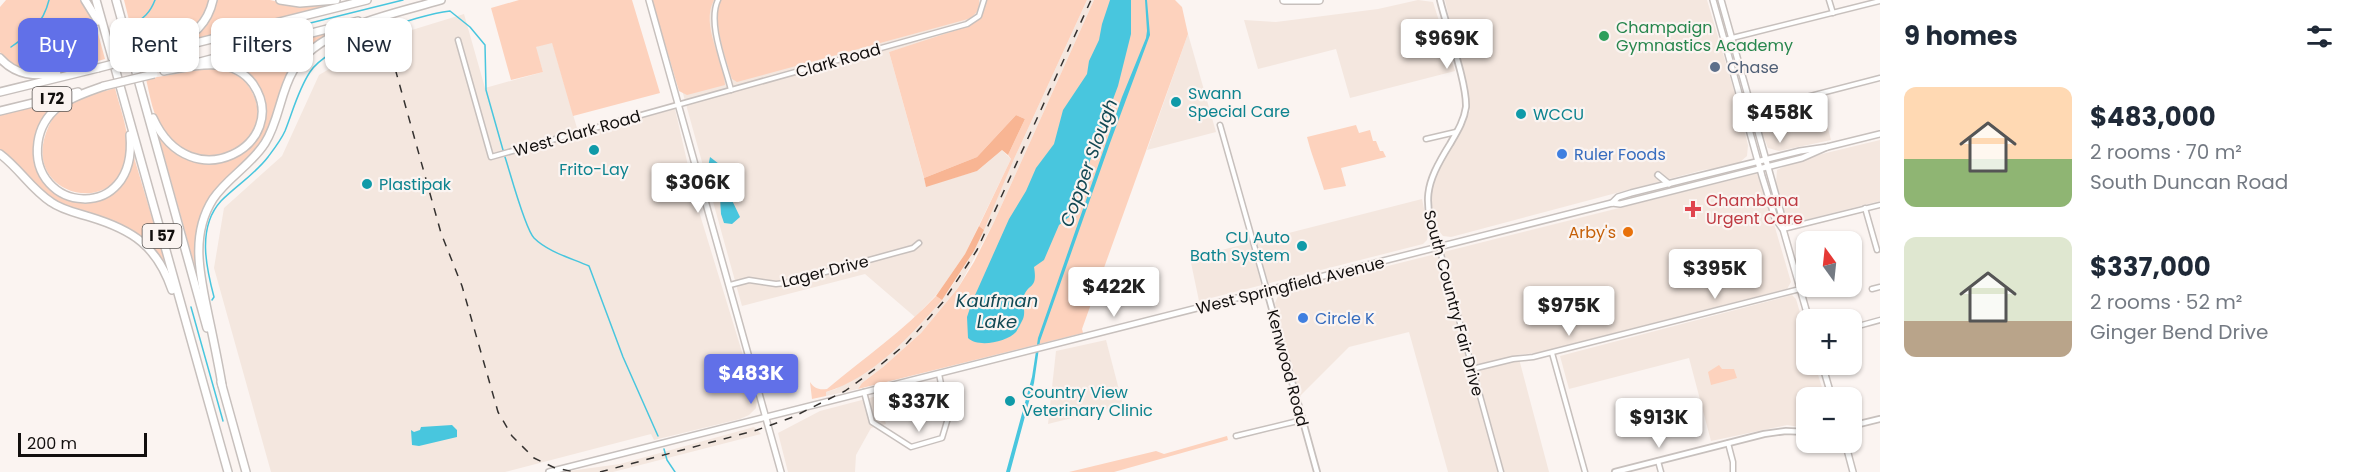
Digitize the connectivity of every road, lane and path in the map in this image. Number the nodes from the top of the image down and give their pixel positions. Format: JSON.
{"nodes":[{"id":1,"x":85,"y":0,"type":"edge"},
{"id":2,"x":96,"y":0,"type":"edge"},
{"id":3,"x":118,"y":0,"type":"edge"},
{"id":4,"x":213,"y":0,"type":"edge"},
{"id":5,"x":280,"y":0,"type":"edge"},
{"id":6,"x":336,"y":0,"type":"edge"},
{"id":7,"x":367,"y":0,"type":"edge"},
{"id":8,"x":441,"y":0,"type":"edge"},
{"id":9,"x":649,"y":0,"type":"edge"},
{"id":10,"x":718,"y":0,"type":"edge"},
{"id":11,"x":984,"y":0,"type":"edge"},
{"id":12,"x":1284,"y":0,"type":"edge"},
{"id":13,"x":1318,"y":0,"type":"edge"},
{"id":14,"x":1440,"y":0,"type":"edge"},
{"id":15,"x":1713,"y":0,"type":"edge"},
{"id":16,"x":1721,"y":0,"type":"edge"},
{"id":17,"x":1829,"y":0,"type":"edge"},
{"id":18,"x":1880,"y":1,"type":"edge"},
{"id":19,"x":1833,"y":13,"type":"junction"},
{"id":20,"x":199,"y":27,"type":"edge"},
{"id":21,"x":1732,"y":38,"type":"junction"},
{"id":22,"x":458,"y":40,"type":"dead end"},
{"id":23,"x":1724,"y":40,"type":"junction"},
{"id":24,"x":199,"y":41,"type":"edge"},
{"id":25,"x":109,"y":50,"type":"junction"},
{"id":26,"x":0,"y":58,"type":"edge"},
{"id":27,"x":199,"y":62,"type":"edge"},
{"id":28,"x":110,"y":65,"type":"edge"},
{"id":29,"x":199,"y":66,"type":"edge"},
{"id":30,"x":161,"y":72,"type":"edge"},
{"id":31,"x":78,"y":73,"type":"junction"},
{"id":32,"x":1880,"y":78,"type":"edge"},
{"id":33,"x":104,"y":86,"type":"junction"},
{"id":34,"x":731,"y":90,"type":"junction"},
{"id":35,"x":0,"y":92,"type":"edge"},
{"id":36,"x":144,"y":100,"type":"junction"},
{"id":37,"x":679,"y":105,"type":"junction"},
{"id":38,"x":0,"y":111,"type":"edge"},
{"id":39,"x":1752,"y":111,"type":"junction"},
{"id":40,"x":128,"y":118,"type":"junction"},
{"id":41,"x":1220,"y":125,"type":"dead end"},
{"id":42,"x":1457,"y":132,"type":"junction"},
{"id":43,"x":1880,"y":134,"type":"edge"},
{"id":44,"x":1426,"y":139,"type":"dead end"},
{"id":45,"x":1827,"y":147,"type":"junction"},
{"id":46,"x":0,"y":154,"type":"edge"},
{"id":47,"x":1767,"y":159,"type":"junction"},
{"id":48,"x":1758,"y":162,"type":"junction"},
{"id":49,"x":1769,"y":167,"type":"junction"},
{"id":50,"x":1760,"y":169,"type":"junction"},
{"id":51,"x":1658,"y":175,"type":"dead end"},
{"id":52,"x":1669,"y":184,"type":"junction"},
{"id":53,"x":1612,"y":203,"type":"junction"},
{"id":54,"x":1880,"y":205,"type":"edge"},
{"id":55,"x":1865,"y":208,"type":"junction"},
{"id":56,"x":1783,"y":229,"type":"junction"},
{"id":57,"x":919,"y":243,"type":"dead end"},
{"id":58,"x":1439,"y":247,"type":"junction"},
{"id":59,"x":1876,"y":249,"type":"dead end"},
{"id":60,"x":1796,"y":275,"type":"edge"},
{"id":61,"x":730,"y":285,"type":"junction"},
{"id":62,"x":1880,"y":287,"type":"edge"},
{"id":63,"x":1872,"y":289,"type":"dead end"},
{"id":64,"x":1796,"y":290,"type":"edge"},
{"id":65,"x":1267,"y":291,"type":"junction"},
{"id":66,"x":1879,"y":320,"type":"edge"},
{"id":67,"x":1862,"y":325,"type":"edge"},
{"id":68,"x":1880,"y":326,"type":"edge"},
{"id":69,"x":189,"y":336,"type":"junction"},
{"id":70,"x":1552,"y":352,"type":"junction"},
{"id":71,"x":1472,"y":369,"type":"junction"},
{"id":72,"x":939,"y":374,"type":"junction"},
{"id":73,"x":222,"y":385,"type":"junction"},
{"id":74,"x":864,"y":392,"type":"junction"},
{"id":75,"x":766,"y":417,"type":"junction"},
{"id":76,"x":1880,"y":419,"type":"edge"},
{"id":77,"x":1302,"y":420,"type":"junction"},
{"id":78,"x":1862,"y":423,"type":"edge"},
{"id":79,"x":1796,"y":432,"type":"edge"},
{"id":80,"x":1236,"y":436,"type":"dead end"},
{"id":81,"x":1728,"y":443,"type":"junction"},
{"id":82,"x":1848,"y":453,"type":"edge"},
{"id":83,"x":1658,"y":461,"type":"junction"},
{"id":84,"x":228,"y":472,"type":"edge"},
{"id":85,"x":246,"y":472,"type":"edge"},
{"id":86,"x":549,"y":472,"type":"edge"},
{"id":87,"x":781,"y":472,"type":"edge"},
{"id":88,"x":1317,"y":472,"type":"edge"},
{"id":89,"x":1501,"y":472,"type":"edge"},
{"id":90,"x":1585,"y":472,"type":"edge"},
{"id":91,"x":1615,"y":472,"type":"edge"},
{"id":92,"x":1661,"y":472,"type":"edge"},
{"id":93,"x":1732,"y":472,"type":"edge"},
{"id":94,"x":1853,"y":472,"type":"edge"}],
"edges":[{"from":1,"to":25,"type":"highway"},
{"from":2,"to":25,"type":"highway","number":"I 57"},
{"from":3,"to":36,"type":"highway","number":"I 57"},
{"from":4,"to":20,"type":"highway"},
{"from":5,"to":6,"type":"highway"},
{"from":7,"to":24,"type":"highway"},
{"from":8,"to":27,"type":"highway","number":"I 72"},
{"from":8,"to":73,"type":"highway"},
{"from":9,"to":37,"type":"main road"},
{"from":10,"to":34,"type":"street"},
{"from":11,"to":34,"type":"street","name":"Clark Road"},
{"from":12,"to":13,"type":"highway"},
{"from":14,"to":42,"type":"street","name":"South Country Fair Drive"},
{"from":15,"to":23,"type":"main road"},
{"from":16,"to":21,"type":"main road"},
{"from":17,"to":19,"type":"street"},
{"from":18,"to":19,"type":"street"},
{"from":19,"to":21,"type":"street"},
{"from":21,"to":23,"type":"street"},
{"from":21,"to":39,"type":"main road"},
{"from":22,"to":37,"type":"street","name":"West Clark Road"},
{"from":23,"to":48,"type":"main road"},
{"from":25,"to":40,"type":"highway","number":"I 57"},
{"from":26,"to":31,"type":"highway"},
{"from":28,"to":31,"type":"highway","number":"I 72","bridge":true},
{"from":29,"to":36,"type":"highway"},
{"from":30,"to":33,"type":"highway","number":"I 72","bridge":true},
{"from":31,"to":35,"type":"highway","number":"I 72"},
{"from":32,"to":39,"type":"street"},
{"from":33,"to":38,"type":"highway","number":"I 72"},
{"from":33,"to":40,"type":"highway"},
{"from":34,"to":37,"type":"street","name":"Clark Road"},
{"from":36,"to":73,"type":"highway","number":"I 57"},
{"from":37,"to":61,"type":"main road"},
{"from":39,"to":47,"type":"main road"},
{"from":40,"to":69,"type":"highway","number":"I 57"},
{"from":41,"to":65,"type":"street","name":"Kenwood Road"},
{"from":42,"to":44,"type":"street"},
{"from":42,"to":58,"type":"street","name":"South Country Fair Drive"},
{"from":43,"to":45,"type":"main road","name":"West Springfield Avenue"},
{"from":45,"to":47,"type":"main road","name":"West Springfield Avenue"},
{"from":45,"to":49,"type":"main road","name":"West Springfield Avenue"},
{"from":46,"to":69,"type":"highway"},
{"from":47,"to":48,"type":"main road","name":"West Springfield Avenue"},
{"from":47,"to":49,"type":"main road"},
{"from":48,"to":50,"type":"main road"},
{"from":48,"to":52,"type":"main road","name":"West Springfield Avenue"},
{"from":49,"to":50,"type":"main road","name":"West Springfield Avenue"},
{"from":49,"to":56,"type":"main road"},
{"from":50,"to":53,"type":"main road","name":"West Springfield Avenue"},
{"from":50,"to":56,"type":"main road"},
{"from":51,"to":52,"type":"main road"},
{"from":52,"to":53,"type":"main road","name":"West Springfield Avenue"},
{"from":53,"to":58,"type":"main road","name":"West Springfield Avenue"},
{"from":54,"to":55,"type":"street"},
{"from":55,"to":56,"type":"street"},
{"from":55,"to":59,"type":"street"},
{"from":56,"to":60,"type":"main road"},
{"from":57,"to":61,"type":"street","name":"Lager Drive"},
{"from":58,"to":65,"type":"main road","name":"West Springfield Avenue"},
{"from":58,"to":71,"type":"street","name":"South Country Fair Drive"},
{"from":61,"to":75,"type":"main road"},
{"from":62,"to":63,"type":"street"},
{"from":64,"to":70,"type":"street"},
{"from":65,"to":72,"type":"main road","name":"West Springfield Avenue"},
{"from":65,"to":77,"type":"street","name":"Kenwood Road"},
{"from":66,"to":67,"type":"street"},
{"from":66,"to":68,"type":"street"},
{"from":69,"to":84,"type":"highway","number":"I 57"},
{"from":70,"to":71,"type":"street"},
{"from":70,"to":90,"type":"street"},
{"from":71,"to":89,"type":"street","name":"South Country Fair Drive"},
{"from":72,"to":74,"type":"main road","name":"West Springfield Avenue"},
{"from":72,"to":74,"type":"street"},
{"from":73,"to":85,"type":"highway","number":"I 57"},
{"from":74,"to":75,"type":"main road","name":"West Springfield Avenue"},
{"from":75,"to":86,"type":"main road","name":"West Springfield Avenue"},
{"from":75,"to":87,"type":"main road"},
{"from":76,"to":78,"type":"street"},
{"from":77,"to":80,"type":"street"},
{"from":77,"to":88,"type":"street","name":"Kenwood Road"},
{"from":79,"to":81,"type":"street"},
{"from":81,"to":83,"type":"street"},
{"from":81,"to":93,"type":"street"},
{"from":82,"to":94,"type":"main road"},
{"from":83,"to":91,"type":"street"},
{"from":83,"to":92,"type":"street"}]}
